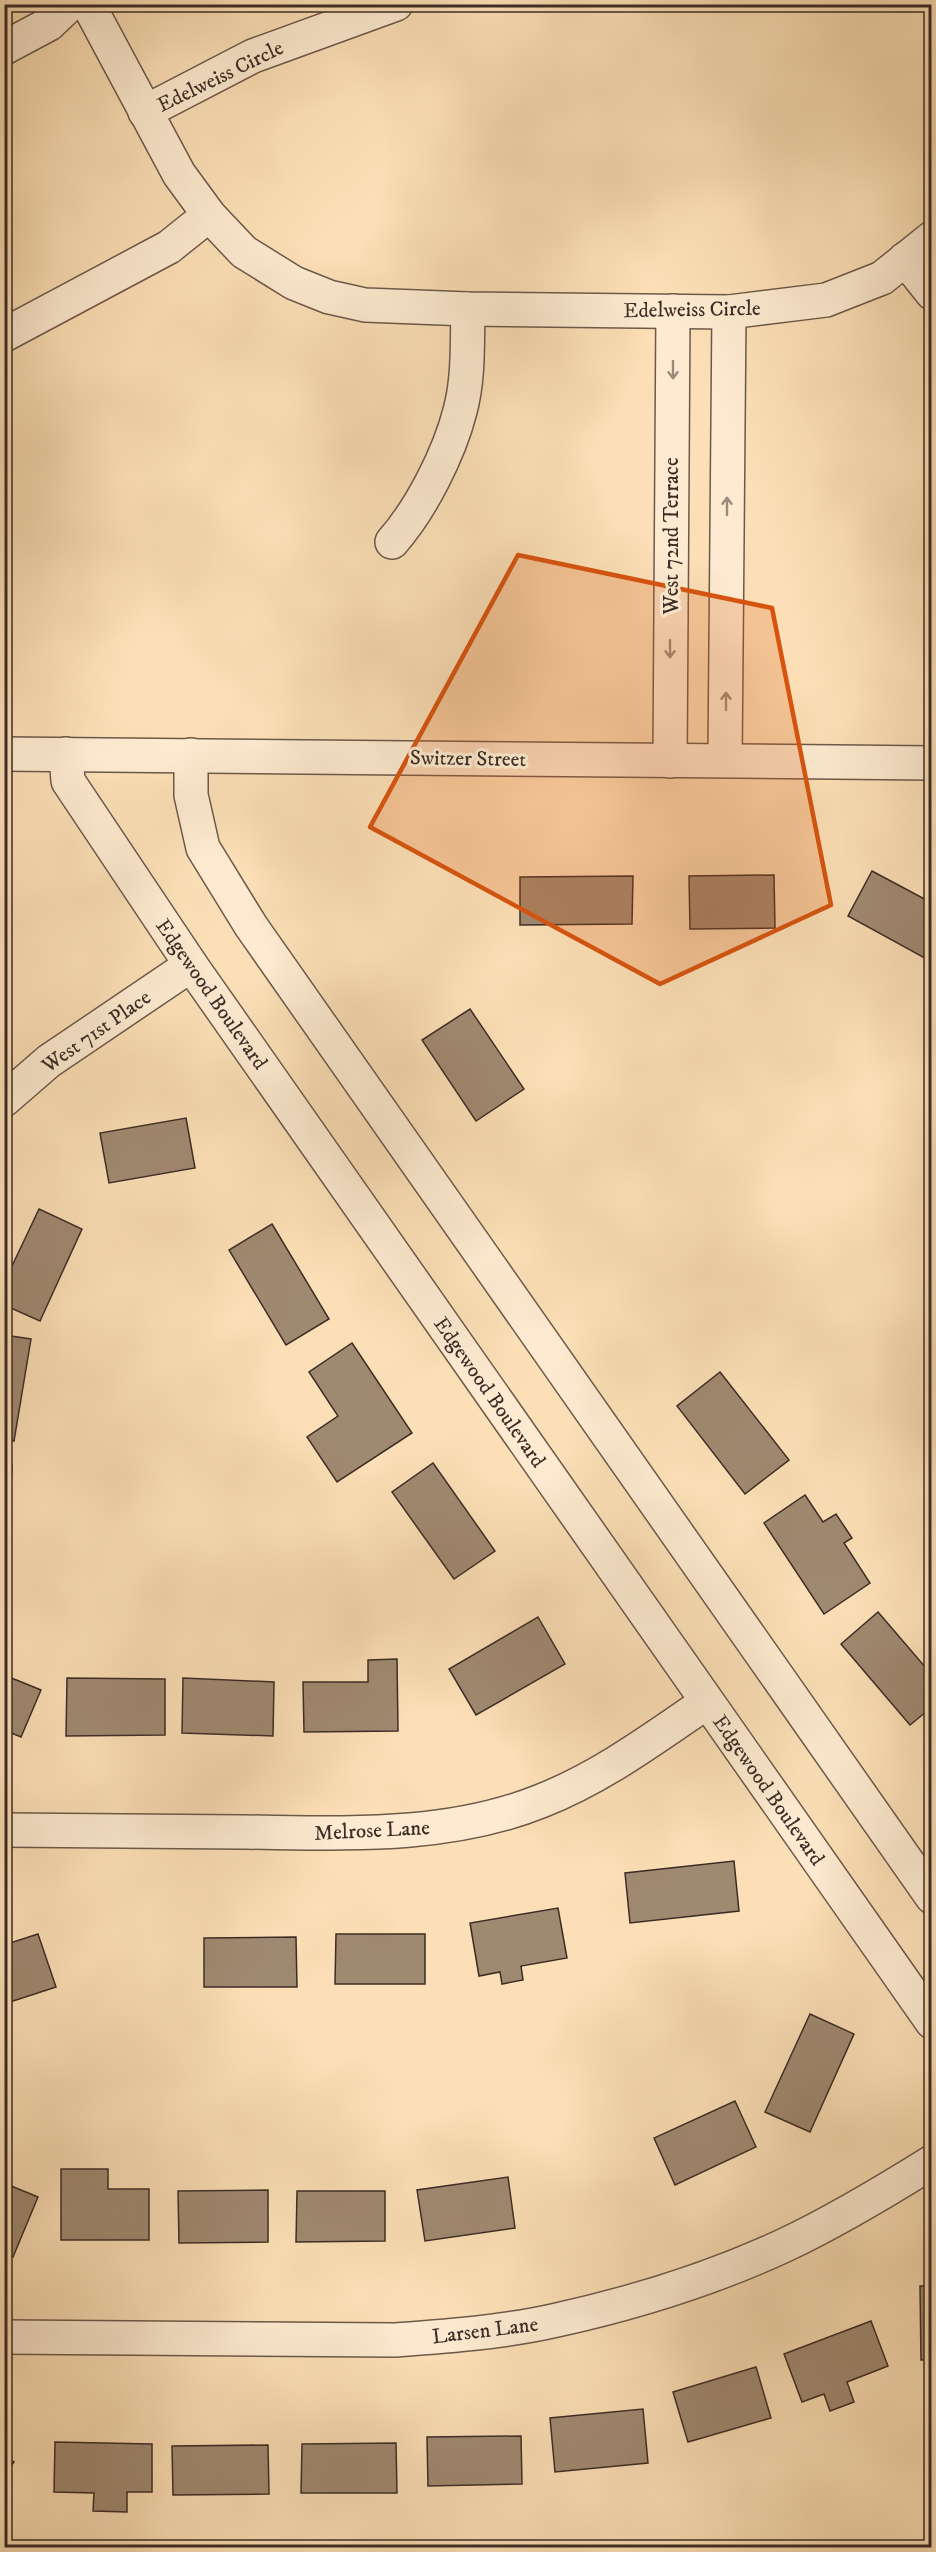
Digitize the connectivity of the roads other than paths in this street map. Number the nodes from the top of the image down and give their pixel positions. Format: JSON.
{"nodes":[{"id":1,"x":70,"y":4,"type":"edge"},
{"id":2,"x":88,"y":4,"type":"edge"},
{"id":3,"x":396,"y":4,"type":"edge"},
{"id":4,"x":4,"y":48,"type":"edge"},
{"id":5,"x":145,"y":112,"type":"junction"},
{"id":6,"x":209,"y":215,"type":"junction"},
{"id":7,"x":932,"y":238,"type":"edge"},
{"id":8,"x":905,"y":259,"type":"junction"},
{"id":9,"x":932,"y":293,"type":"edge"},
{"id":10,"x":468,"y":309,"type":"junction"},
{"id":11,"x":673,"y":311,"type":"junction"},
{"id":12,"x":729,"y":312,"type":"junction"},
{"id":13,"x":4,"y":335,"type":"edge"},
{"id":14,"x":392,"y":542,"type":"dead end"},
{"id":15,"x":4,"y":754,"type":"edge"},
{"id":16,"x":66,"y":754,"type":"junction"},
{"id":17,"x":191,"y":755,"type":"junction"},
{"id":18,"x":725,"y":759,"type":"junction"},
{"id":19,"x":670,"y":761,"type":"junction"},
{"id":20,"x":932,"y":763,"type":"edge"},
{"id":21,"x":191,"y":965,"type":"junction"},
{"id":22,"x":4,"y":1100,"type":"edge"},
{"id":23,"x":708,"y":1701,"type":"junction"},
{"id":24,"x":4,"y":1830,"type":"edge"},
{"id":25,"x":932,"y":1897,"type":"edge"},
{"id":26,"x":932,"y":2022,"type":"edge"},
{"id":27,"x":932,"y":2162,"type":"edge"},
{"id":28,"x":4,"y":2337,"type":"edge"}],
"edges":[{"from":1,"to":4,"type":"street"},
{"from":2,"to":5,"type":"street","name":"Edelweiss Circle"},
{"from":3,"to":5,"type":"street","name":"Edelweiss Circle"},
{"from":5,"to":6,"type":"street","name":"Edelweiss Circle"},
{"from":6,"to":10,"type":"street","name":"Edelweiss Circle"},
{"from":6,"to":13,"type":"street"},
{"from":7,"to":8,"type":"street","name":"Edelweiss Circle"},
{"from":8,"to":9,"type":"street"},
{"from":8,"to":12,"type":"street","name":"Edelweiss Circle"},
{"from":10,"to":11,"type":"street","name":"Edelweiss Circle"},
{"from":10,"to":14,"type":"street"},
{"from":11,"to":12,"type":"street","name":"Edelweiss Circle"},
{"from":11,"to":19,"type":"street","name":"West 72nd Terrace","one_way":true},
{"from":18,"to":12,"type":"street","one_way":true},
{"from":15,"to":16,"type":"street","name":"Switzer Street"},
{"from":16,"to":17,"type":"street","name":"Switzer Street"},
{"from":16,"to":21,"type":"street","name":"Edgewood Boulevard"},
{"from":17,"to":19,"type":"street","name":"Switzer Street"},
{"from":17,"to":25,"type":"street"},
{"from":18,"to":19,"type":"street","name":"Switzer Street"},
{"from":18,"to":20,"type":"street","name":"Switzer Street"},
{"from":21,"to":22,"type":"street","name":"West 71st Place"},
{"from":21,"to":23,"type":"street","name":"Edgewood Boulevard"},
{"from":23,"to":24,"type":"street","name":"Melrose Lane"},
{"from":23,"to":26,"type":"street","name":"Edgewood Boulevard"},
{"from":27,"to":28,"type":"street","name":"Larsen Lane"}]}
